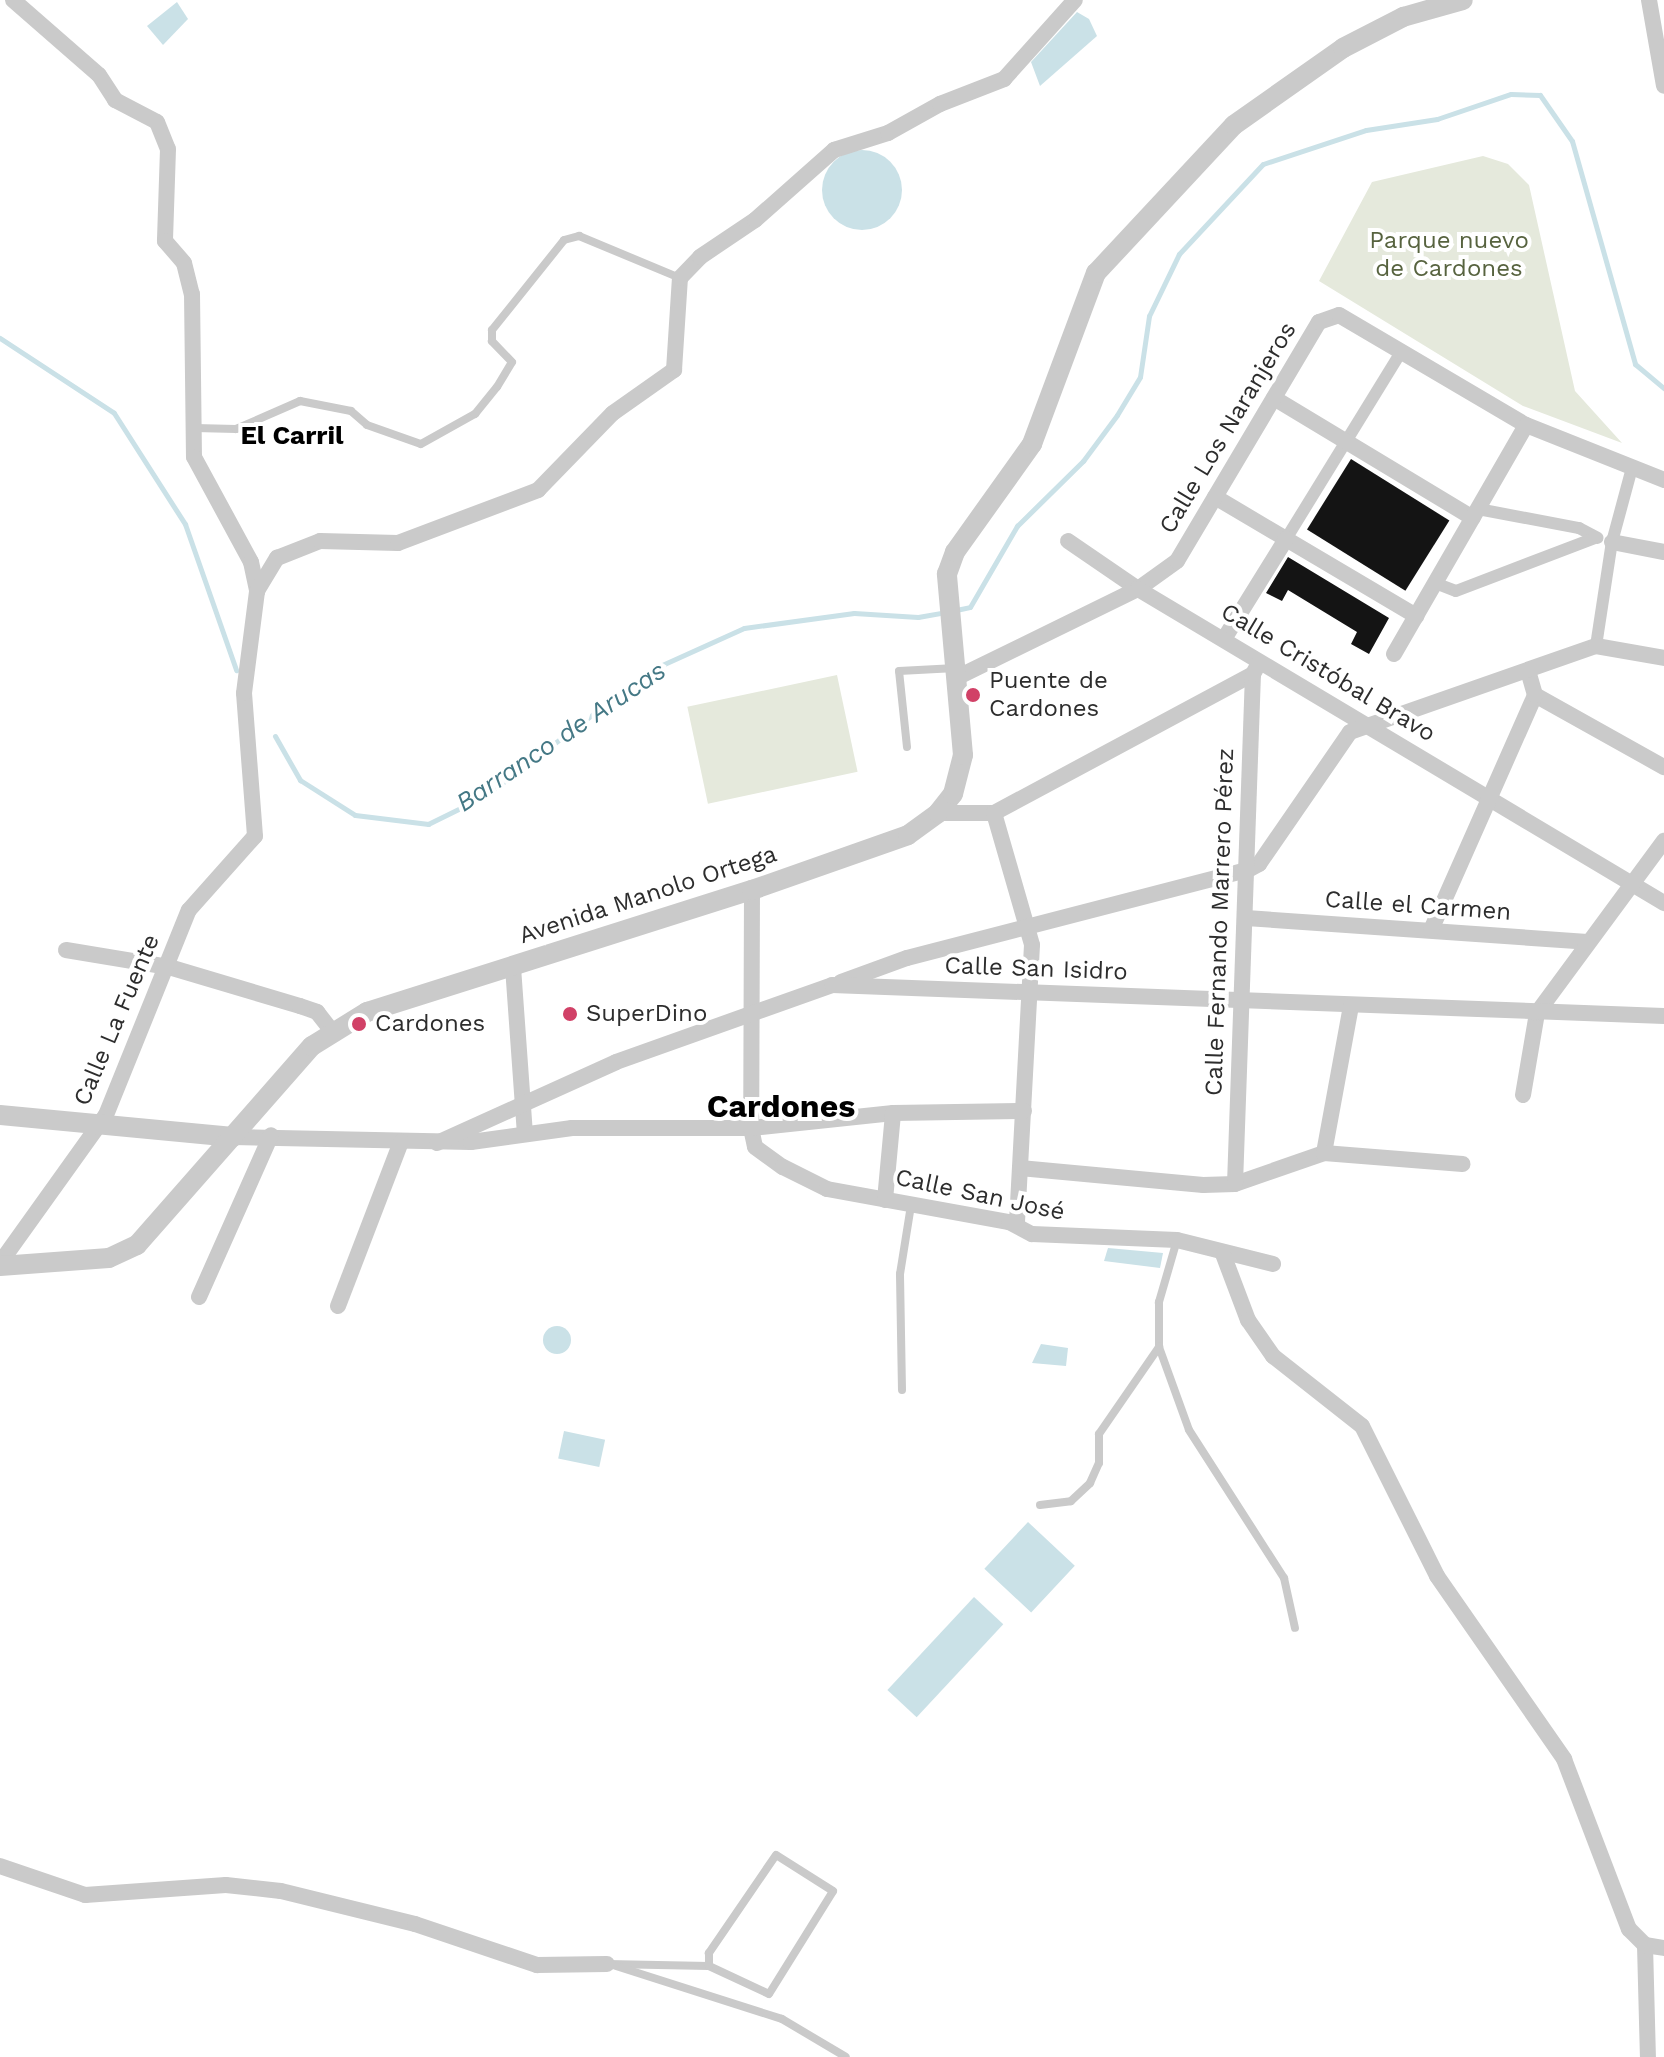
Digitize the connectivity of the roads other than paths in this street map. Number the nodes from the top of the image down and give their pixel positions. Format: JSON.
{"nodes":[{"id":1,"x":13,"y":0,"type":"edge"},
{"id":2,"x":1075,"y":0,"type":"edge"},
{"id":3,"x":1463,"y":0,"type":"edge"},
{"id":4,"x":1649,"y":0,"type":"edge"},
{"id":5,"x":1664,"y":86,"type":"edge"},
{"id":6,"x":680,"y":278,"type":"junction"},
{"id":7,"x":1401,"y":352,"type":"junction"},
{"id":8,"x":1274,"y":398,"type":"junction"},
{"id":9,"x":1526,"y":425,"type":"junction"},
{"id":10,"x":195,"y":428,"type":"junction"},
{"id":11,"x":1348,"y":443,"type":"junction"},
{"id":12,"x":1632,"y":468,"type":"junction"},
{"id":13,"x":1664,"y":480,"type":"edge"},
{"id":14,"x":1215,"y":497,"type":"junction"},
{"id":15,"x":1475,"y":514,"type":"junction"},
{"id":16,"x":1286,"y":539,"type":"junction"},
{"id":17,"x":1604,"y":540,"type":"junction"},
{"id":18,"x":1068,"y":541,"type":"dead end"},
{"id":19,"x":1664,"y":552,"type":"edge"},
{"id":20,"x":1435,"y":583,"type":"junction"},
{"id":21,"x":1138,"y":589,"type":"junction"},
{"id":22,"x":257,"y":591,"type":"junction"},
{"id":23,"x":1416,"y":616,"type":"junction"},
{"id":24,"x":1224,"y":639,"type":"junction"},
{"id":25,"x":1596,"y":646,"type":"junction"},
{"id":26,"x":1394,"y":654,"type":"dead end"},
{"id":27,"x":1664,"y":658,"type":"edge"},
{"id":28,"x":1256,"y":668,"type":"junction"},
{"id":29,"x":1528,"y":671,"type":"junction"},
{"id":30,"x":957,"y":672,"type":"junction"},
{"id":31,"x":1535,"y":695,"type":"junction"},
{"id":32,"x":1369,"y":725,"type":"junction"},
{"id":33,"x":907,"y":747,"type":"dead end"},
{"id":34,"x":1664,"y":767,"type":"edge"},
{"id":35,"x":1489,"y":799,"type":"junction"},
{"id":36,"x":938,"y":813,"type":"junction"},
{"id":37,"x":994,"y":813,"type":"junction"},
{"id":38,"x":1664,"y":841,"type":"edge"},
{"id":39,"x":1248,"y":870,"type":"junction"},
{"id":40,"x":1632,"y":885,"type":"junction"},
{"id":41,"x":752,"y":890,"type":"junction"},
{"id":42,"x":1664,"y":903,"type":"edge"},
{"id":43,"x":1246,"y":918,"type":"junction"},
{"id":44,"x":1026,"y":930,"type":"junction"},
{"id":45,"x":1431,"y":930,"type":"junction"},
{"id":46,"x":1587,"y":942,"type":"junction"},
{"id":47,"x":66,"y":950,"type":"dead end"},
{"id":48,"x":169,"y":967,"type":"junction"},
{"id":49,"x":513,"y":967,"type":"junction"},
{"id":50,"x":832,"y":985,"type":"junction"},
{"id":51,"x":1030,"y":993,"type":"junction"},
{"id":52,"x":1241,"y":1001,"type":"junction"},
{"id":53,"x":1351,"y":1006,"type":"junction"},
{"id":54,"x":752,"y":1009,"type":"junction"},
{"id":55,"x":1537,"y":1013,"type":"junction"},
{"id":56,"x":1664,"y":1016,"type":"edge"},
{"id":57,"x":332,"y":1031,"type":"junction"},
{"id":58,"x":1523,"y":1095,"type":"dead end"},
{"id":59,"x":523,"y":1102,"type":"junction"},
{"id":60,"x":1024,"y":1111,"type":"junction"},
{"id":61,"x":893,"y":1113,"type":"junction"},
{"id":62,"x":0,"y":1115,"type":"edge"},
{"id":63,"x":97,"y":1126,"type":"junction"},
{"id":64,"x":751,"y":1128,"type":"junction"},
{"id":65,"x":525,"y":1133,"type":"junction"},
{"id":66,"x":180,"y":1135,"type":"junction"},
{"id":67,"x":271,"y":1135,"type":"junction"},
{"id":68,"x":233,"y":1137,"type":"junction"},
{"id":69,"x":401,"y":1142,"type":"junction"},
{"id":70,"x":437,"y":1143,"type":"junction"},
{"id":71,"x":1324,"y":1153,"type":"junction"},
{"id":72,"x":1463,"y":1164,"type":"dead end"},
{"id":73,"x":1020,"y":1168,"type":"junction"},
{"id":74,"x":202,"y":1173,"type":"junction"},
{"id":75,"x":1235,"y":1184,"type":"junction"},
{"id":76,"x":885,"y":1200,"type":"junction"},
{"id":77,"x":912,"y":1204,"type":"junction"},
{"id":78,"x":1017,"y":1224,"type":"junction"},
{"id":79,"x":1177,"y":1240,"type":"junction"},
{"id":80,"x":1223,"y":1254,"type":"junction"},
{"id":81,"x":1273,"y":1264,"type":"dead end"},
{"id":82,"x":0,"y":1265,"type":"edge"},
{"id":83,"x":199,"y":1297,"type":"dead end"},
{"id":84,"x":338,"y":1306,"type":"dead end"},
{"id":85,"x":1159,"y":1347,"type":"junction"},
{"id":86,"x":902,"y":1390,"type":"dead end"},
{"id":87,"x":1040,"y":1505,"type":"dead end"},
{"id":88,"x":1295,"y":1628,"type":"dead end"},
{"id":89,"x":0,"y":1866,"type":"edge"},
{"id":90,"x":1645,"y":1945,"type":"junction"},
{"id":91,"x":1664,"y":1948,"type":"edge"},
{"id":92,"x":607,"y":1964,"type":"junction"},
{"id":93,"x":709,"y":1966,"type":"junction"},
{"id":94,"x":846,"y":2057,"type":"edge"},
{"id":95,"x":1648,"y":2057,"type":"edge"}],
"edges":[{"from":1,"to":10,"type":"street"},
{"from":2,"to":6,"type":"street"},
{"from":3,"to":30,"type":"street","name":"Avenida Manolo Ortega"},
{"from":4,"to":5,"type":"street"},
{"from":6,"to":10,"type":"lane"},
{"from":6,"to":22,"type":"street"},
{"from":7,"to":8,"type":"street","name":"Calle Los Naranjeros"},
{"from":7,"to":9,"type":"street","name":"Calle Los Naranjeros"},
{"from":7,"to":11,"type":"street"},
{"from":8,"to":11,"type":"street"},
{"from":8,"to":14,"type":"street","name":"Calle Los Naranjeros"},
{"from":9,"to":12,"type":"street","name":"Calle Los Naranjeros"},
{"from":9,"to":15,"type":"street"},
{"from":10,"to":22,"type":"street"},
{"from":11,"to":15,"type":"street"},
{"from":11,"to":16,"type":"street"},
{"from":12,"to":13,"type":"street","name":"Calle Los Naranjeros"},
{"from":12,"to":17,"type":"street"},
{"from":14,"to":16,"type":"street"},
{"from":14,"to":21,"type":"street","name":"Calle Los Naranjeros"},
{"from":15,"to":17,"type":"street"},
{"from":15,"to":20,"type":"street"},
{"from":16,"to":23,"type":"street"},
{"from":16,"to":24,"type":"street"},
{"from":17,"to":19,"type":"street"},
{"from":17,"to":20,"type":"street"},
{"from":17,"to":25,"type":"street"},
{"from":18,"to":21,"type":"street","name":"Calle Cristóbal Bravo"},
{"from":20,"to":23,"type":"street"},
{"from":21,"to":24,"type":"street","name":"Calle Cristóbal Bravo"},
{"from":21,"to":30,"type":"street"},
{"from":22,"to":48,"type":"street","name":"Calle La Fuente"},
{"from":23,"to":26,"type":"street"},
{"from":24,"to":28,"type":"street","name":"Calle Cristóbal Bravo"},
{"from":25,"to":27,"type":"street"},
{"from":25,"to":29,"type":"street"},
{"from":28,"to":32,"type":"street","name":"Calle Cristóbal Bravo"},
{"from":28,"to":37,"type":"street"},
{"from":28,"to":39,"type":"street","name":"Calle Fernando Marrero Pérez"},
{"from":29,"to":31,"type":"street"},
{"from":29,"to":32,"type":"street"},
{"from":30,"to":33,"type":"lane"},
{"from":30,"to":36,"type":"street","name":"Avenida Manolo Ortega"},
{"from":31,"to":34,"type":"street"},
{"from":31,"to":35,"type":"street"},
{"from":32,"to":35,"type":"street","name":"Calle Cristóbal Bravo"},
{"from":32,"to":39,"type":"street"},
{"from":35,"to":40,"type":"street","name":"Calle Cristóbal Bravo"},
{"from":35,"to":45,"type":"street"},
{"from":36,"to":37,"type":"street"},
{"from":36,"to":41,"type":"street","name":"Avenida Manolo Ortega"},
{"from":37,"to":44,"type":"street"},
{"from":38,"to":40,"type":"street"},
{"from":39,"to":43,"type":"street","name":"Calle Fernando Marrero Pérez"},
{"from":39,"to":44,"type":"street"},
{"from":40,"to":42,"type":"street","name":"Calle Cristóbal Bravo"},
{"from":40,"to":46,"type":"street"},
{"from":41,"to":49,"type":"street","name":"Avenida Manolo Ortega"},
{"from":41,"to":54,"type":"street"},
{"from":43,"to":45,"type":"street","name":"Calle el Carmen"},
{"from":43,"to":52,"type":"street","name":"Calle Fernando Marrero Pérez"},
{"from":44,"to":50,"type":"street"},
{"from":44,"to":51,"type":"street"},
{"from":45,"to":46,"type":"street","name":"Calle el Carmen"},
{"from":46,"to":55,"type":"street"},
{"from":47,"to":48,"type":"street"},
{"from":48,"to":57,"type":"street"},
{"from":48,"to":63,"type":"street","name":"Calle La Fuente"},
{"from":49,"to":57,"type":"street","name":"Avenida Manolo Ortega"},
{"from":49,"to":59,"type":"street"},
{"from":50,"to":51,"type":"street","name":"Calle San Isidro"},
{"from":50,"to":54,"type":"street","name":"Calle San Isidro"},
{"from":51,"to":52,"type":"street","name":"Calle San Isidro"},
{"from":51,"to":60,"type":"street"},
{"from":52,"to":53,"type":"street","name":"Calle San Isidro"},
{"from":52,"to":75,"type":"street","name":"Calle Fernando Marrero Pérez"},
{"from":53,"to":55,"type":"street","name":"Calle San Isidro"},
{"from":53,"to":71,"type":"street"},
{"from":54,"to":59,"type":"street","name":"Calle San Isidro"},
{"from":54,"to":64,"type":"street"},
{"from":55,"to":56,"type":"street","name":"Calle San Isidro"},
{"from":55,"to":58,"type":"street"},
{"from":57,"to":68,"type":"street","name":"Avenida Manolo Ortega"},
{"from":59,"to":65,"type":"street"},
{"from":59,"to":70,"type":"street","name":"Calle San Isidro"},
{"from":60,"to":61,"type":"street"},
{"from":60,"to":73,"type":"street"},
{"from":61,"to":64,"type":"street"},
{"from":61,"to":76,"type":"street"},
{"from":62,"to":63,"type":"street"},
{"from":63,"to":66,"type":"street"},
{"from":63,"to":82,"type":"street","name":"Calle La Fuente"},
{"from":64,"to":65,"type":"street"},
{"from":64,"to":76,"type":"street","name":"Calle San José"},
{"from":65,"to":70,"type":"street"},
{"from":66,"to":68,"type":"street"},
{"from":66,"to":74,"type":"street"},
{"from":67,"to":68,"type":"street"},
{"from":67,"to":69,"type":"street"},
{"from":67,"to":83,"type":"street"},
{"from":68,"to":74,"type":"street","name":"Avenida Manolo Ortega"},
{"from":69,"to":70,"type":"street"},
{"from":69,"to":84,"type":"street"},
{"from":71,"to":72,"type":"street"},
{"from":71,"to":75,"type":"street"},
{"from":73,"to":75,"type":"street"},
{"from":73,"to":78,"type":"street"},
{"from":74,"to":82,"type":"street","name":"Avenida Manolo Ortega"},
{"from":76,"to":77,"type":"street","name":"Calle San José"},
{"from":77,"to":78,"type":"street","name":"Calle San José"},
{"from":77,"to":86,"type":"lane"},
{"from":78,"to":79,"type":"street","name":"Calle San José"},
{"from":79,"to":80,"type":"street","name":"Calle San José"},
{"from":79,"to":85,"type":"lane"},
{"from":80,"to":81,"type":"street","name":"Calle San José"},
{"from":80,"to":90,"type":"street"},
{"from":85,"to":87,"type":"lane"},
{"from":85,"to":88,"type":"lane"},
{"from":89,"to":92,"type":"street"},
{"from":90,"to":91,"type":"street"},
{"from":90,"to":95,"type":"street"},
{"from":92,"to":93,"type":"lane"},
{"from":92,"to":94,"type":"lane"},
{"from":93,"to":93,"type":"lane"}]}
